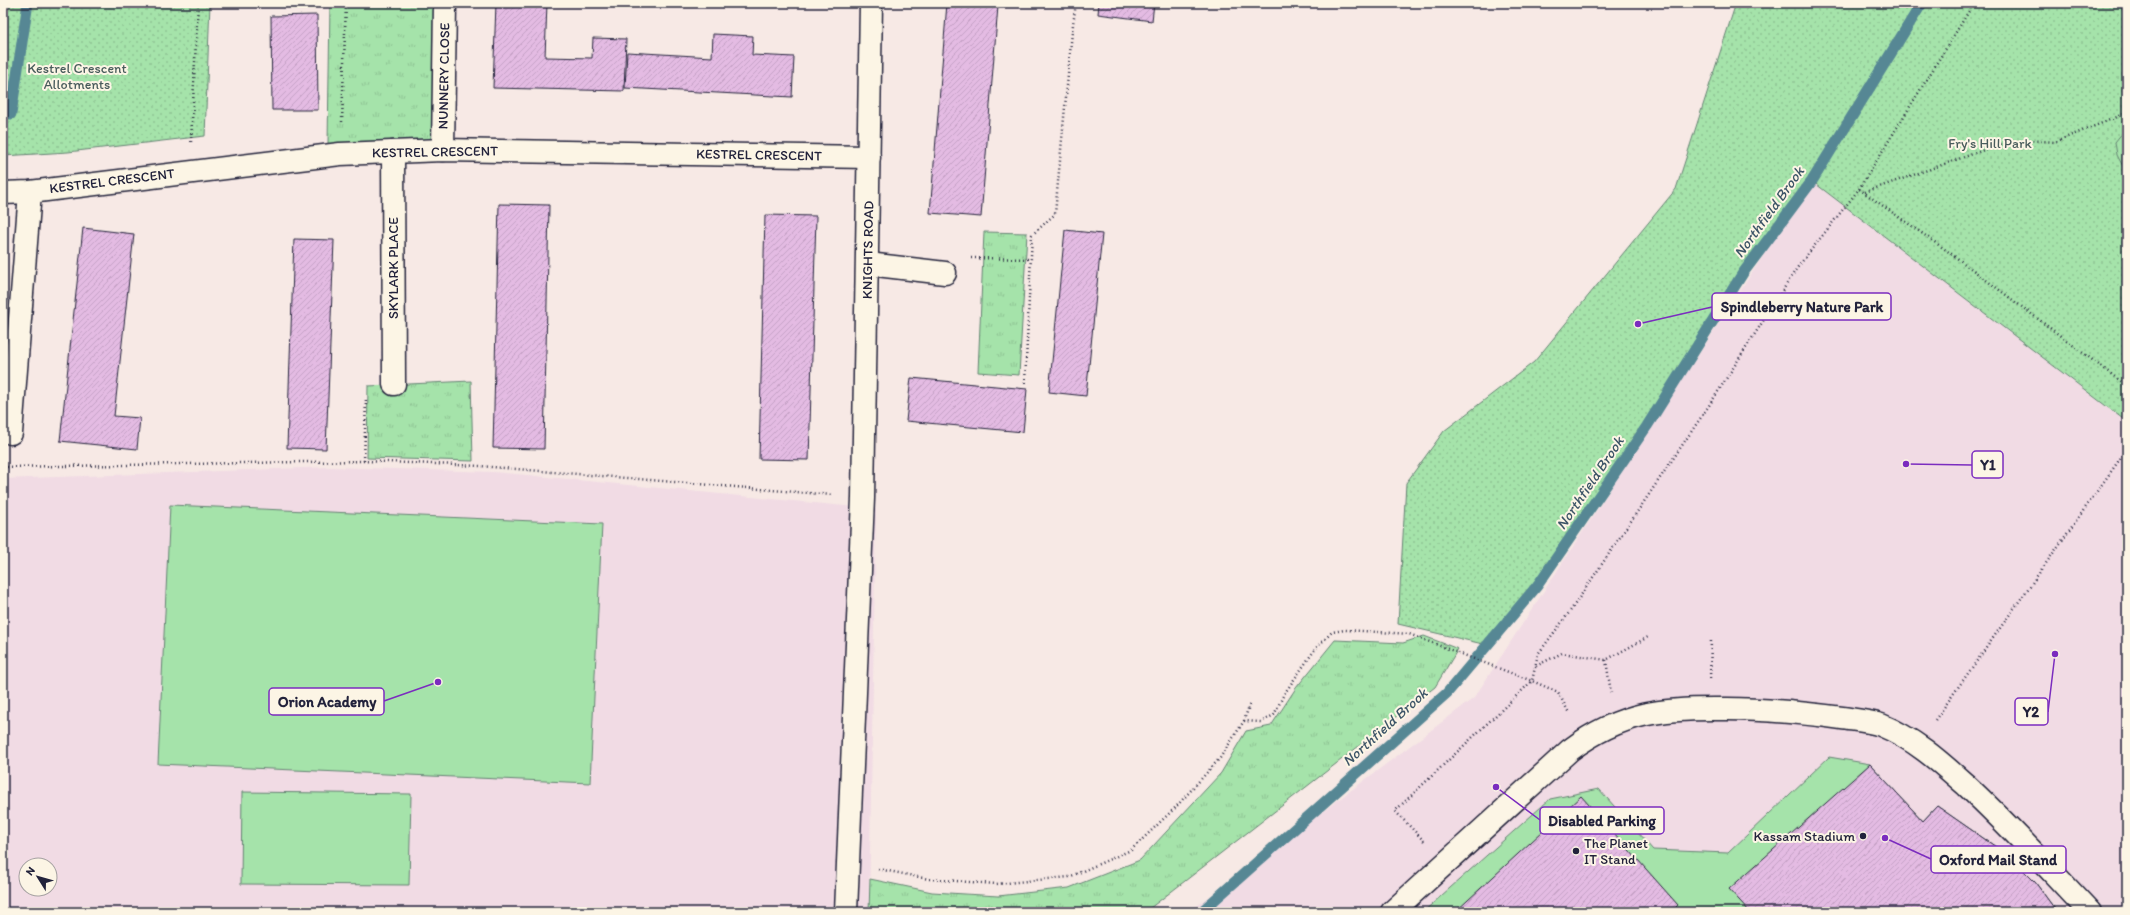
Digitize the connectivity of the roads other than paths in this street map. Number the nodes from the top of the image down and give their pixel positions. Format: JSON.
{"nodes":[{"id":1,"x":446,"y":3,"type":"edge"},
{"id":2,"x":871,"y":3,"type":"edge"},
{"id":3,"x":443,"y":150,"type":"junction"},
{"id":4,"x":393,"y":152,"type":"junction"},
{"id":5,"x":869,"y":157,"type":"junction"},
{"id":6,"x":30,"y":192,"type":"junction"},
{"id":7,"x":3,"y":193,"type":"edge"},
{"id":8,"x":868,"y":264,"type":"junction"},
{"id":9,"x":945,"y":273,"type":"road end"},
{"id":10,"x":394,"y":384,"type":"road end"},
{"id":11,"x":11,"y":433,"type":"dead end"},
{"id":12,"x":846,"y":912,"type":"edge"},
{"id":13,"x":1392,"y":912,"type":"edge"},
{"id":14,"x":2090,"y":912,"type":"edge"}],
"edges":[{"from":1,"to":3,"type":"street","name":"NUNNERY CLOSE"},
{"from":2,"to":5,"type":"street","name":"KNIGHTS ROAD"},
{"from":3,"to":4,"type":"street","name":"KESTREL CRESCENT"},
{"from":3,"to":5,"type":"street","name":"KESTREL CRESCENT"},
{"from":4,"to":6,"type":"street","name":"KESTREL CRESCENT"},
{"from":4,"to":10,"type":"street","name":"SKYLARK PLACE"},
{"from":5,"to":8,"type":"street","name":"KNIGHTS ROAD"},
{"from":6,"to":7,"type":"street","name":"KESTREL CRESCENT"},
{"from":6,"to":11,"type":"street"},
{"from":8,"to":9,"type":"street"},
{"from":8,"to":12,"type":"street","name":"KNIGHTS ROAD"},
{"from":13,"to":14,"type":"street"}]}
